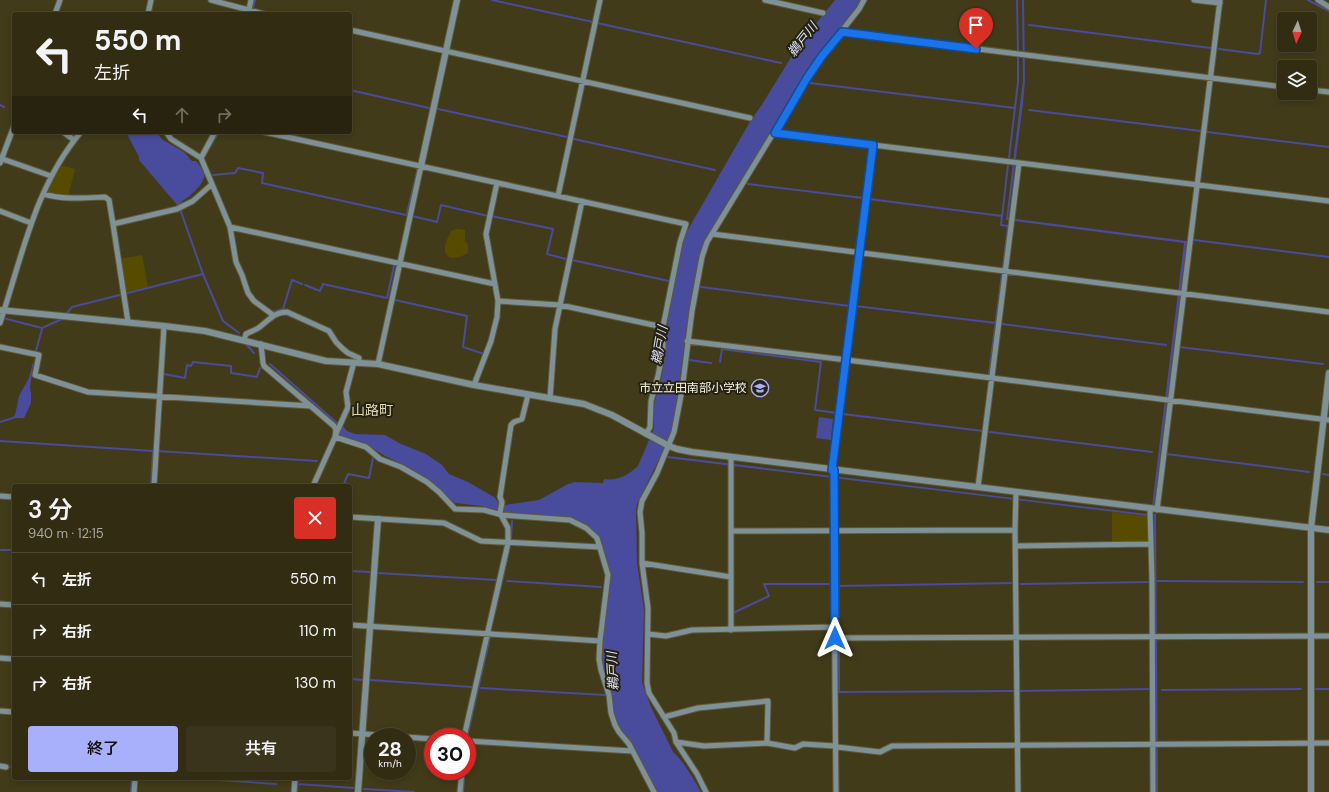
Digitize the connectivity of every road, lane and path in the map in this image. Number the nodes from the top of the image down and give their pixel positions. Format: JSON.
{"nodes":[{"id":1,"x":60,"y":0,"type":"edge"},
{"id":2,"x":151,"y":0,"type":"edge"},
{"id":3,"x":211,"y":0,"type":"edge"},
{"id":4,"x":251,"y":0,"type":"edge"},
{"id":5,"x":457,"y":0,"type":"edge"},
{"id":6,"x":600,"y":0,"type":"edge"},
{"id":7,"x":765,"y":0,"type":"edge"},
{"id":8,"x":864,"y":0,"type":"edge"},
{"id":9,"x":1194,"y":0,"type":"edge"},
{"id":10,"x":1318,"y":0,"type":"edge"},
{"id":11,"x":1220,"y":2,"type":"edge"},
{"id":12,"x":1329,"y":7,"type":"edge"},
{"id":13,"x":56,"y":12,"type":"edge"},
{"id":14,"x":148,"y":12,"type":"edge"},
{"id":15,"x":248,"y":12,"type":"edge"},
{"id":16,"x":823,"y":13,"type":"dead end"},
{"id":17,"x":352,"y":30,"type":"edge"},
{"id":18,"x":842,"y":32,"type":"junction"},
{"id":19,"x":446,"y":50,"type":"junction"},
{"id":20,"x":1211,"y":79,"type":"junction"},
{"id":21,"x":582,"y":80,"type":"junction"},
{"id":22,"x":1277,"y":86,"type":"edge"},
{"id":23,"x":1317,"y":91,"type":"edge"},
{"id":24,"x":1329,"y":92,"type":"edge"},
{"id":25,"x":750,"y":118,"type":"dead end"},
{"id":26,"x":12,"y":131,"type":"edge"},
{"id":27,"x":775,"y":133,"type":"junction"},
{"id":28,"x":66,"y":134,"type":"edge"},
{"id":29,"x":79,"y":134,"type":"edge"},
{"id":30,"x":167,"y":134,"type":"edge"},
{"id":31,"x":214,"y":134,"type":"edge"},
{"id":32,"x":273,"y":134,"type":"edge"},
{"id":33,"x":74,"y":140,"type":"junction"},
{"id":34,"x":873,"y":145,"type":"junction"},
{"id":35,"x":200,"y":158,"type":"junction"},
{"id":36,"x":1,"y":160,"type":"edge"},
{"id":37,"x":1016,"y":163,"type":"junction"},
{"id":38,"x":421,"y":166,"type":"junction"},
{"id":39,"x":51,"y":176,"type":"junction"},
{"id":40,"x":497,"y":183,"type":"junction"},
{"id":41,"x":212,"y":184,"type":"junction"},
{"id":42,"x":1197,"y":185,"type":"junction"},
{"id":43,"x":43,"y":194,"type":"junction"},
{"id":44,"x":558,"y":196,"type":"junction"},
{"id":45,"x":582,"y":201,"type":"junction"},
{"id":46,"x":1329,"y":201,"type":"edge"},
{"id":47,"x":0,"y":211,"type":"edge"},
{"id":48,"x":31,"y":222,"type":"junction"},
{"id":49,"x":113,"y":224,"type":"junction"},
{"id":50,"x":230,"y":227,"type":"junction"},
{"id":51,"x":712,"y":234,"type":"junction"},
{"id":52,"x":860,"y":253,"type":"junction"},
{"id":53,"x":400,"y":264,"type":"junction"},
{"id":54,"x":1006,"y":271,"type":"junction"},
{"id":55,"x":495,"y":284,"type":"junction"},
{"id":56,"x":1181,"y":292,"type":"junction"},
{"id":57,"x":498,"y":301,"type":"junction"},
{"id":58,"x":560,"y":305,"type":"junction"},
{"id":59,"x":1329,"y":312,"type":"edge"},
{"id":60,"x":2,"y":316,"type":"edge"},
{"id":61,"x":273,"y":316,"type":"junction"},
{"id":62,"x":128,"y":322,"type":"junction"},
{"id":63,"x":164,"y":326,"type":"junction"},
{"id":64,"x":663,"y":327,"type":"junction"},
{"id":65,"x":244,"y":340,"type":"junction"},
{"id":66,"x":687,"y":341,"type":"junction"},
{"id":67,"x":261,"y":344,"type":"junction"},
{"id":68,"x":0,"y":347,"type":"edge"},
{"id":69,"x":847,"y":360,"type":"junction"},
{"id":70,"x":357,"y":362,"type":"junction"},
{"id":71,"x":378,"y":364,"type":"junction"},
{"id":72,"x":1329,"y":373,"type":"edge"},
{"id":73,"x":992,"y":378,"type":"junction"},
{"id":74,"x":474,"y":385,"type":"junction"},
{"id":75,"x":528,"y":395,"type":"junction"},
{"id":76,"x":159,"y":397,"type":"junction"},
{"id":77,"x":550,"y":398,"type":"junction"},
{"id":78,"x":1168,"y":399,"type":"junction"},
{"id":79,"x":311,"y":406,"type":"junction"},
{"id":80,"x":1326,"y":420,"type":"edge"},
{"id":81,"x":646,"y":434,"type":"junction"},
{"id":82,"x":335,"y":435,"type":"junction"},
{"id":83,"x":668,"y":446,"type":"junction"},
{"id":84,"x":731,"y":462,"type":"junction"},
{"id":85,"x":834,"y":474,"type":"junction"},
{"id":86,"x":154,"y":484,"type":"edge"},
{"id":87,"x":314,"y":484,"type":"edge"},
{"id":88,"x":978,"y":487,"type":"junction"},
{"id":89,"x":0,"y":496,"type":"edge"},
{"id":90,"x":12,"y":496,"type":"edge"},
{"id":91,"x":1016,"y":497,"type":"junction"},
{"id":92,"x":1153,"y":509,"type":"junction"},
{"id":93,"x":501,"y":514,"type":"junction"},
{"id":94,"x":352,"y":517,"type":"edge"},
{"id":95,"x":378,"y":519,"type":"junction"},
{"id":96,"x":1311,"y":528,"type":"junction"},
{"id":97,"x":835,"y":530,"type":"junction"},
{"id":98,"x":1015,"y":530,"type":"junction"},
{"id":99,"x":1329,"y":530,"type":"edge"},
{"id":100,"x":730,"y":531,"type":"junction"},
{"id":101,"x":508,"y":543,"type":"junction"},
{"id":102,"x":1151,"y":544,"type":"junction"},
{"id":103,"x":1016,"y":546,"type":"junction"},
{"id":104,"x":600,"y":548,"type":"junction"},
{"id":105,"x":642,"y":563,"type":"junction"},
{"id":106,"x":731,"y":577,"type":"junction"},
{"id":107,"x":0,"y":604,"type":"edge"},
{"id":108,"x":12,"y":605,"type":"edge"},
{"id":109,"x":352,"y":625,"type":"edge"},
{"id":110,"x":370,"y":627,"type":"junction"},
{"id":111,"x":835,"y":627,"type":"junction"},
{"id":112,"x":731,"y":630,"type":"junction"},
{"id":113,"x":487,"y":634,"type":"junction"},
{"id":114,"x":648,"y":634,"type":"junction"},
{"id":115,"x":1155,"y":636,"type":"junction"},
{"id":116,"x":1312,"y":636,"type":"junction"},
{"id":117,"x":1329,"y":636,"type":"edge"},
{"id":118,"x":1017,"y":637,"type":"junction"},
{"id":119,"x":835,"y":638,"type":"junction"},
{"id":120,"x":600,"y":641,"type":"junction"},
{"id":121,"x":0,"y":658,"type":"edge"},
{"id":122,"x":12,"y":659,"type":"edge"},
{"id":123,"x":0,"y":711,"type":"edge"},
{"id":124,"x":12,"y":712,"type":"edge"},
{"id":125,"x":664,"y":717,"type":"junction"},
{"id":126,"x":466,"y":728,"type":"edge"},
{"id":127,"x":352,"y":734,"type":"edge"},
{"id":128,"x":363,"y":734,"type":"junction"},
{"id":129,"x":424,"y":738,"type":"edge"},
{"id":130,"x":476,"y":742,"type":"edge"},
{"id":131,"x":676,"y":742,"type":"junction"},
{"id":132,"x":767,"y":742,"type":"junction"},
{"id":133,"x":1311,"y":743,"type":"junction"},
{"id":134,"x":1329,"y":743,"type":"edge"},
{"id":135,"x":1155,"y":744,"type":"junction"},
{"id":136,"x":1017,"y":745,"type":"junction"},
{"id":137,"x":836,"y":746,"type":"junction"},
{"id":138,"x":632,"y":751,"type":"junction"},
{"id":139,"x":0,"y":766,"type":"edge"},
{"id":140,"x":6,"y":767,"type":"dead end"},
{"id":141,"x":135,"y":780,"type":"edge"},
{"id":142,"x":295,"y":780,"type":"edge"},
{"id":143,"x":461,"y":780,"type":"edge"},
{"id":144,"x":134,"y":792,"type":"edge"},
{"id":145,"x":294,"y":792,"type":"edge"},
{"id":146,"x":358,"y":792,"type":"edge"},
{"id":147,"x":460,"y":792,"type":"edge"},
{"id":148,"x":654,"y":792,"type":"edge"},
{"id":149,"x":706,"y":792,"type":"edge"},
{"id":150,"x":836,"y":792,"type":"edge"},
{"id":151,"x":1018,"y":792,"type":"edge"},
{"id":152,"x":1153,"y":792,"type":"edge"},
{"id":153,"x":1311,"y":792,"type":"edge"}],
"edges":[{"from":1,"to":13,"type":"street"},
{"from":2,"to":14,"type":"street"},
{"from":3,"to":15,"type":"street"},
{"from":4,"to":15,"type":"street"},
{"from":5,"to":19,"type":"street"},
{"from":6,"to":21,"type":"street"},
{"from":7,"to":16,"type":"street"},
{"from":8,"to":18,"type":"street"},
{"from":9,"to":11,"type":"street"},
{"from":10,"to":12,"type":"street"},
{"from":11,"to":20,"type":"street"},
{"from":17,"to":19,"type":"street"},
{"from":18,"to":20,"type":"street"},
{"from":18,"to":27,"type":"street"},
{"from":19,"to":21,"type":"street"},
{"from":19,"to":38,"type":"street"},
{"from":20,"to":22,"type":"street"},
{"from":20,"to":42,"type":"street"},
{"from":21,"to":25,"type":"street"},
{"from":21,"to":44,"type":"street"},
{"from":23,"to":24,"type":"street"},
{"from":26,"to":36,"type":"street"},
{"from":27,"to":34,"type":"street"},
{"from":27,"to":51,"type":"street"},
{"from":28,"to":33,"type":"street"},
{"from":29,"to":33,"type":"street"},
{"from":30,"to":35,"type":"street"},
{"from":31,"to":35,"type":"street"},
{"from":32,"to":38,"type":"street"},
{"from":33,"to":39,"type":"street"},
{"from":34,"to":37,"type":"street"},
{"from":34,"to":52,"type":"street"},
{"from":35,"to":41,"type":"street"},
{"from":36,"to":39,"type":"street"},
{"from":37,"to":42,"type":"street"},
{"from":37,"to":54,"type":"street"},
{"from":38,"to":40,"type":"street"},
{"from":38,"to":53,"type":"street"},
{"from":39,"to":43,"type":"street"},
{"from":40,"to":44,"type":"street"},
{"from":40,"to":55,"type":"street"},
{"from":41,"to":49,"type":"street"},
{"from":41,"to":50,"type":"street"},
{"from":42,"to":46,"type":"street"},
{"from":42,"to":56,"type":"street"},
{"from":43,"to":48,"type":"street"},
{"from":43,"to":49,"type":"street"},
{"from":44,"to":45,"type":"street"},
{"from":45,"to":58,"type":"street"},
{"from":45,"to":64,"type":"street"},
{"from":47,"to":48,"type":"street"},
{"from":48,"to":60,"type":"street"},
{"from":49,"to":62,"type":"street"},
{"from":50,"to":53,"type":"street"},
{"from":50,"to":61,"type":"street"},
{"from":51,"to":52,"type":"street"},
{"from":51,"to":66,"type":"street"},
{"from":52,"to":54,"type":"street"},
{"from":52,"to":69,"type":"street"},
{"from":53,"to":55,"type":"street"},
{"from":53,"to":71,"type":"street"},
{"from":54,"to":56,"type":"street"},
{"from":54,"to":73,"type":"street"},
{"from":55,"to":57,"type":"street"},
{"from":56,"to":59,"type":"street"},
{"from":56,"to":78,"type":"street"},
{"from":57,"to":58,"type":"street"},
{"from":57,"to":74,"type":"street"},
{"from":58,"to":64,"type":"street"},
{"from":58,"to":77,"type":"street"},
{"from":60,"to":62,"type":"street"},
{"from":61,"to":65,"type":"street"},
{"from":61,"to":70,"type":"street"},
{"from":62,"to":63,"type":"street"},
{"from":63,"to":65,"type":"street"},
{"from":63,"to":76,"type":"street"},
{"from":64,"to":81,"type":"street"},
{"from":65,"to":67,"type":"street"},
{"from":66,"to":69,"type":"street"},
{"from":66,"to":83,"type":"street"},
{"from":67,"to":70,"type":"street"},
{"from":67,"to":79,"type":"street"},
{"from":68,"to":76,"type":"street"},
{"from":69,"to":73,"type":"street"},
{"from":69,"to":85,"type":"street"},
{"from":70,"to":71,"type":"street"},
{"from":70,"to":82,"type":"street"},
{"from":71,"to":74,"type":"street"},
{"from":72,"to":80,"type":"street"},
{"from":73,"to":78,"type":"street"},
{"from":73,"to":88,"type":"street"},
{"from":74,"to":75,"type":"street"},
{"from":75,"to":77,"type":"street"},
{"from":75,"to":93,"type":"street"},
{"from":76,"to":79,"type":"street"},
{"from":76,"to":86,"type":"street"},
{"from":77,"to":81,"type":"street"},
{"from":78,"to":80,"type":"street"},
{"from":78,"to":92,"type":"street"},
{"from":79,"to":82,"type":"street"},
{"from":80,"to":96,"type":"street"},
{"from":81,"to":83,"type":"street"},
{"from":82,"to":87,"type":"street"},
{"from":82,"to":93,"type":"street"},
{"from":83,"to":84,"type":"street"},
{"from":83,"to":105,"type":"street"},
{"from":84,"to":85,"type":"street"},
{"from":84,"to":100,"type":"street"},
{"from":85,"to":88,"type":"street"},
{"from":85,"to":97,"type":"street"},
{"from":88,"to":91,"type":"street"},
{"from":89,"to":90,"type":"street"},
{"from":91,"to":92,"type":"street"},
{"from":91,"to":98,"type":"street"},
{"from":92,"to":96,"type":"street"},
{"from":92,"to":102,"type":"street"},
{"from":93,"to":101,"type":"street"},
{"from":93,"to":104,"type":"street"},
{"from":94,"to":95,"type":"street"},
{"from":95,"to":101,"type":"street"},
{"from":95,"to":110,"type":"street"},
{"from":96,"to":99,"type":"street"},
{"from":96,"to":116,"type":"street"},
{"from":97,"to":98,"type":"street"},
{"from":97,"to":100,"type":"street"},
{"from":97,"to":111,"type":"street"},
{"from":98,"to":103,"type":"street"},
{"from":100,"to":106,"type":"street"},
{"from":101,"to":104,"type":"street"},
{"from":101,"to":113,"type":"street"},
{"from":102,"to":103,"type":"street"},
{"from":102,"to":115,"type":"street"},
{"from":103,"to":118,"type":"street"},
{"from":104,"to":120,"type":"street"},
{"from":105,"to":106,"type":"street"},
{"from":105,"to":114,"type":"street"},
{"from":106,"to":112,"type":"street"},
{"from":107,"to":108,"type":"street"},
{"from":109,"to":110,"type":"street"},
{"from":110,"to":113,"type":"street"},
{"from":110,"to":128,"type":"street"},
{"from":111,"to":112,"type":"street"},
{"from":111,"to":119,"type":"street"},
{"from":112,"to":114,"type":"street"},
{"from":113,"to":120,"type":"street"},
{"from":113,"to":126,"type":"street"},
{"from":114,"to":125,"type":"street"},
{"from":115,"to":116,"type":"street"},
{"from":115,"to":118,"type":"street"},
{"from":115,"to":135,"type":"street"},
{"from":116,"to":117,"type":"street"},
{"from":116,"to":133,"type":"street"},
{"from":118,"to":119,"type":"street"},
{"from":118,"to":136,"type":"street"},
{"from":119,"to":137,"type":"street"},
{"from":120,"to":138,"type":"street"},
{"from":121,"to":122,"type":"street"},
{"from":123,"to":124,"type":"street"},
{"from":125,"to":131,"type":"street"},
{"from":125,"to":132,"type":"street"},
{"from":127,"to":128,"type":"street"},
{"from":128,"to":129,"type":"street"},
{"from":128,"to":146,"type":"street"},
{"from":130,"to":138,"type":"street"},
{"from":131,"to":132,"type":"street"},
{"from":131,"to":149,"type":"street"},
{"from":132,"to":137,"type":"street"},
{"from":133,"to":134,"type":"street"},
{"from":133,"to":135,"type":"street"},
{"from":133,"to":153,"type":"street"},
{"from":135,"to":136,"type":"street"},
{"from":135,"to":152,"type":"street"},
{"from":136,"to":137,"type":"street"},
{"from":136,"to":151,"type":"street"},
{"from":137,"to":150,"type":"street"},
{"from":138,"to":148,"type":"street"},
{"from":139,"to":140,"type":"street"},
{"from":141,"to":144,"type":"street"},
{"from":142,"to":145,"type":"street"},
{"from":143,"to":147,"type":"street"}]}
